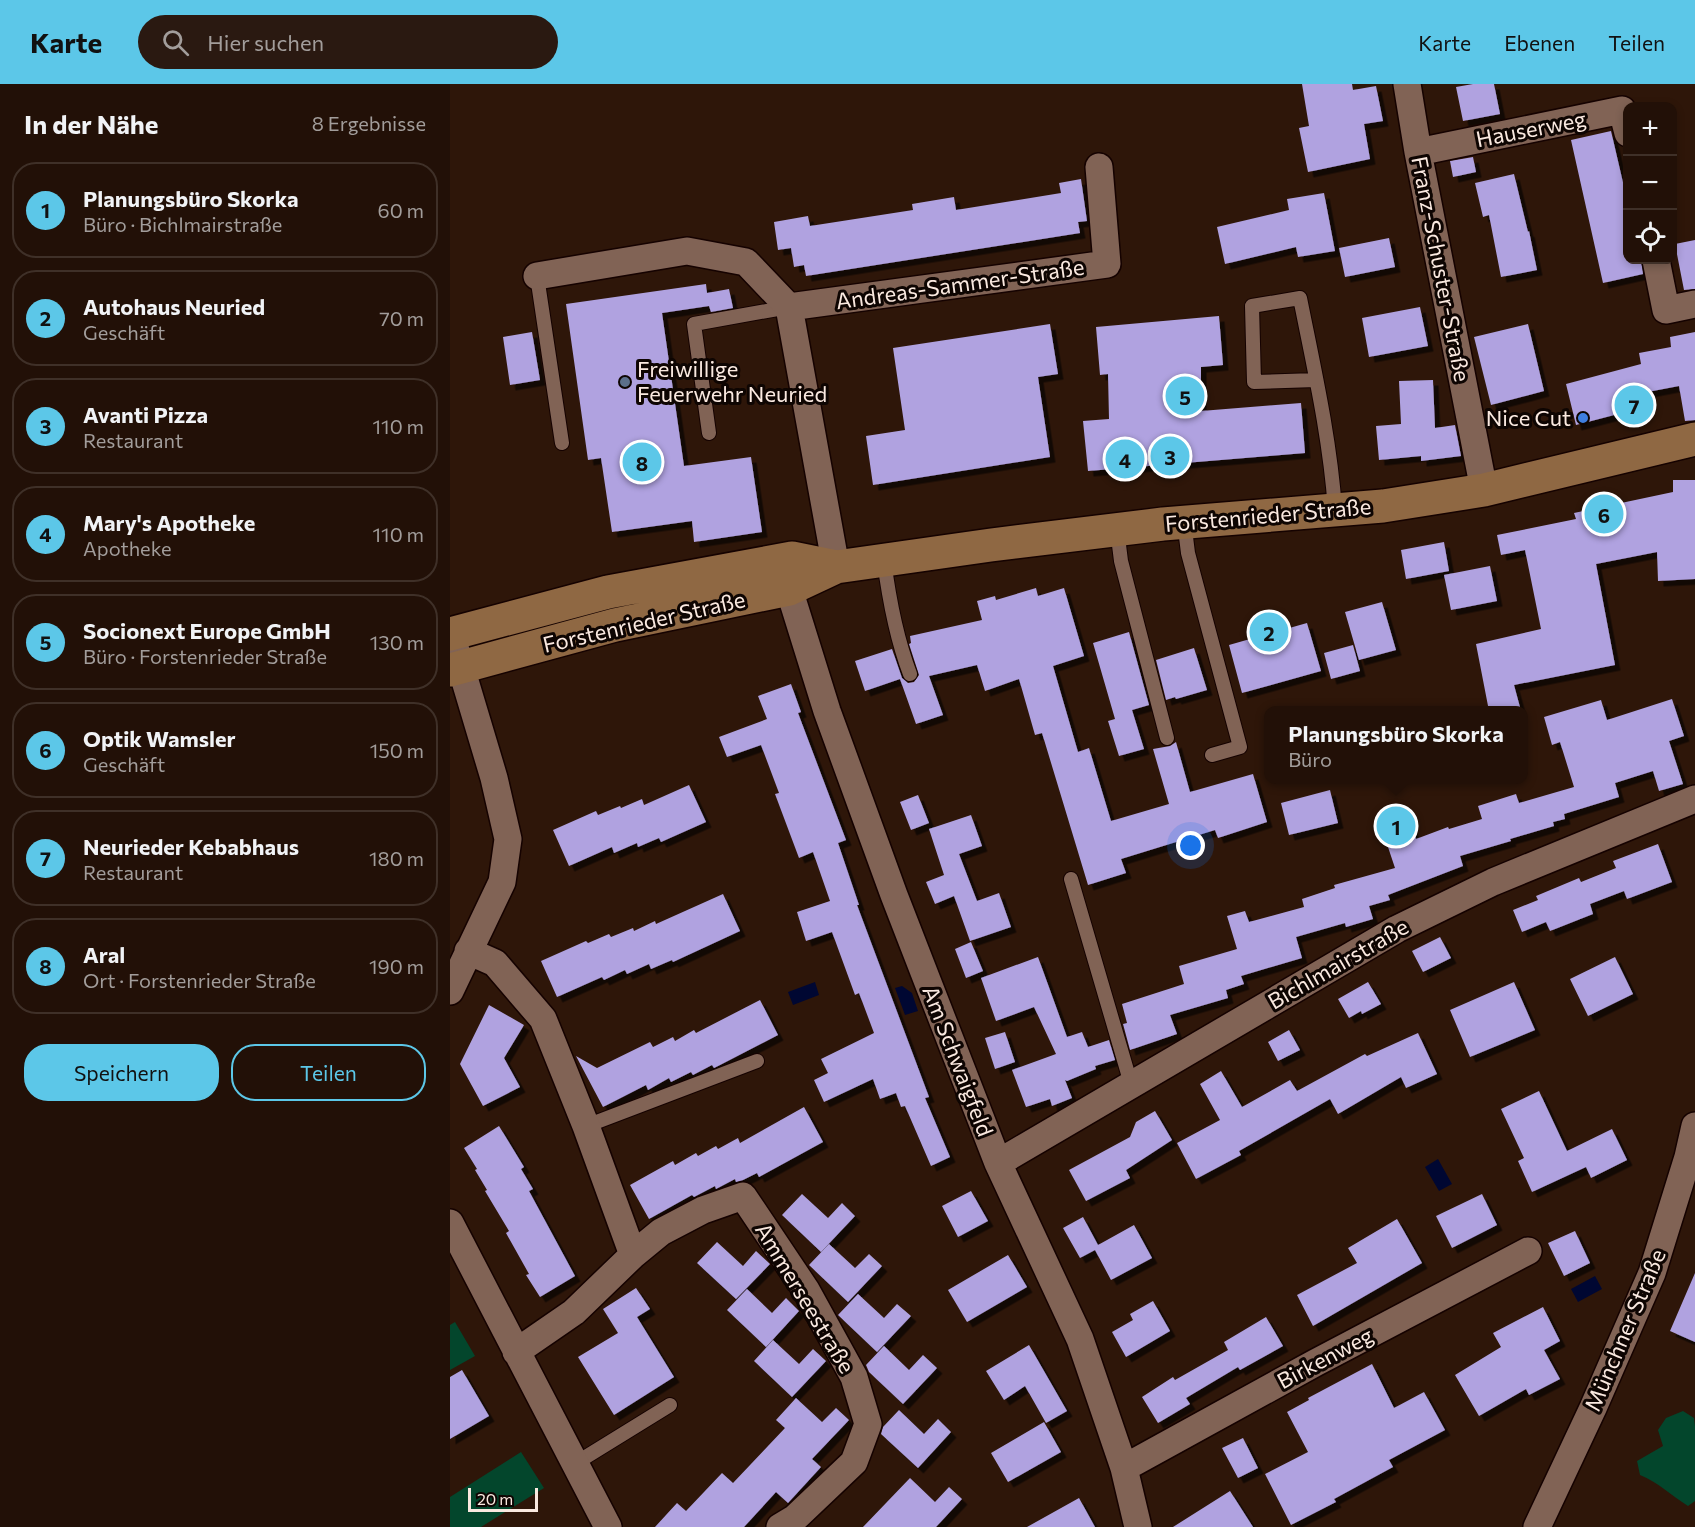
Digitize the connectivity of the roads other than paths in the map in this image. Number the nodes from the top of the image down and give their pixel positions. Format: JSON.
{"nodes":[{"id":1,"x":1407,"y":84,"type":"edge"},
{"id":2,"x":1623,"y":114,"type":"edge"},
{"id":3,"x":1418,"y":152,"type":"junction"},
{"id":4,"x":1099,"y":167,"type":"dead end"},
{"id":5,"x":1657,"y":264,"type":"edge"},
{"id":6,"x":537,"y":276,"type":"joint"},
{"id":7,"x":1695,"y":304,"type":"edge"},
{"id":8,"x":789,"y":307,"type":"junction"},
{"id":9,"x":1316,"y":380,"type":"junction"},
{"id":10,"x":709,"y":433,"type":"dead end"},
{"id":11,"x":1695,"y":439,"type":"edge"},
{"id":12,"x":562,"y":443,"type":"dead end"},
{"id":13,"x":1484,"y":490,"type":"junction"},
{"id":14,"x":1335,"y":510,"type":"junction"},
{"id":15,"x":1184,"y":521,"type":"junction"},
{"id":16,"x":1116,"y":529,"type":"junction"},
{"id":17,"x":884,"y":560,"type":"junction"},
{"id":18,"x":836,"y":567,"type":"junction"},
{"id":19,"x":789,"y":589,"type":"junction"},
{"id":20,"x":451,"y":634,"type":"edge"},
{"id":21,"x":455,"y":668,"type":"edge"},
{"id":22,"x":910,"y":674,"type":"dead end"},
{"id":23,"x":1167,"y":738,"type":"dead end"},
{"id":24,"x":1212,"y":755,"type":"dead end"},
{"id":25,"x":1695,"y":799,"type":"edge"},
{"id":26,"x":1071,"y":879,"type":"dead end"},
{"id":27,"x":468,"y":951,"type":"junction"},
{"id":28,"x":450,"y":991,"type":"edge"},
{"id":29,"x":757,"y":1061,"type":"dead end"},
{"id":30,"x":1131,"y":1084,"type":"junction"},
{"id":31,"x":586,"y":1126,"type":"junction"},
{"id":32,"x":1695,"y":1126,"type":"edge"},
{"id":33,"x":998,"y":1163,"type":"junction"},
{"id":34,"x":450,"y":1223,"type":"edge"},
{"id":35,"x":1528,"y":1251,"type":"dead end"},
{"id":36,"x":633,"y":1255,"type":"junction"},
{"id":37,"x":516,"y":1352,"type":"junction"},
{"id":38,"x":670,"y":1405,"type":"dead end"},
{"id":39,"x":576,"y":1463,"type":"junction"},
{"id":40,"x":1124,"y":1468,"type":"junction"},
{"id":41,"x":609,"y":1527,"type":"edge"},
{"id":42,"x":780,"y":1527,"type":"edge"},
{"id":43,"x":1138,"y":1527,"type":"edge"},
{"id":44,"x":1537,"y":1527,"type":"edge"}],
"edges":[{"from":1,"to":3,"type":"street","name":"Franz-Schuster-Straße"},
{"from":2,"to":3,"type":"street","name":"Hauserweg"},
{"from":3,"to":13,"type":"street","name":"Franz-Schuster-Straße"},
{"from":4,"to":8,"type":"street","name":"Andreas-Sammer-Straße"},
{"from":5,"to":7,"type":"street"},
{"from":6,"to":8,"type":"street"},
{"from":6,"to":12,"type":"lane"},
{"from":8,"to":10,"type":"lane"},
{"from":8,"to":18,"type":"street"},
{"from":9,"to":9,"type":"lane"},
{"from":9,"to":14,"type":"lane"},
{"from":11,"to":13,"type":"main road","name":"Forstenrieder Straße"},
{"from":13,"to":14,"type":"main road","name":"Forstenrieder Straße"},
{"from":14,"to":15,"type":"main road","name":"Forstenrieder Straße"},
{"from":15,"to":16,"type":"main road","name":"Forstenrieder Straße"},
{"from":15,"to":24,"type":"lane"},
{"from":16,"to":17,"type":"main road","name":"Forstenrieder Straße"},
{"from":16,"to":23,"type":"lane"},
{"from":17,"to":18,"type":"main road","name":"Forstenrieder Straße"},
{"from":17,"to":22,"type":"lane"},
{"from":18,"to":19,"type":"main road","name":"Forstenrieder Straße"},
{"from":18,"to":20,"type":"main road","name":"Forstenrieder Straße"},
{"from":19,"to":21,"type":"main road","name":"Forstenrieder Straße"},
{"from":19,"to":33,"type":"street","name":"Am Schwaigfeld"},
{"from":20,"to":21,"type":"street"},
{"from":21,"to":27,"type":"street"},
{"from":25,"to":30,"type":"street","name":"Bichlmairstraße"},
{"from":26,"to":30,"type":"lane"},
{"from":27,"to":28,"type":"street"},
{"from":27,"to":31,"type":"street"},
{"from":29,"to":31,"type":"lane"},
{"from":30,"to":33,"type":"street","name":"Bichlmairstraße"},
{"from":31,"to":36,"type":"street"},
{"from":32,"to":44,"type":"street","name":"Münchner Straße"},
{"from":33,"to":40,"type":"street","name":"Am Schwaigfeld"},
{"from":34,"to":37,"type":"street"},
{"from":35,"to":40,"type":"street","name":"Birkenweg"},
{"from":36,"to":37,"type":"street","name":"Ammerseestraße"},
{"from":36,"to":42,"type":"street","name":"Ammerseestraße"},
{"from":37,"to":39,"type":"street"},
{"from":38,"to":39,"type":"lane"},
{"from":39,"to":41,"type":"street"},
{"from":40,"to":43,"type":"street","name":"Am Schwaigfeld"}]}
